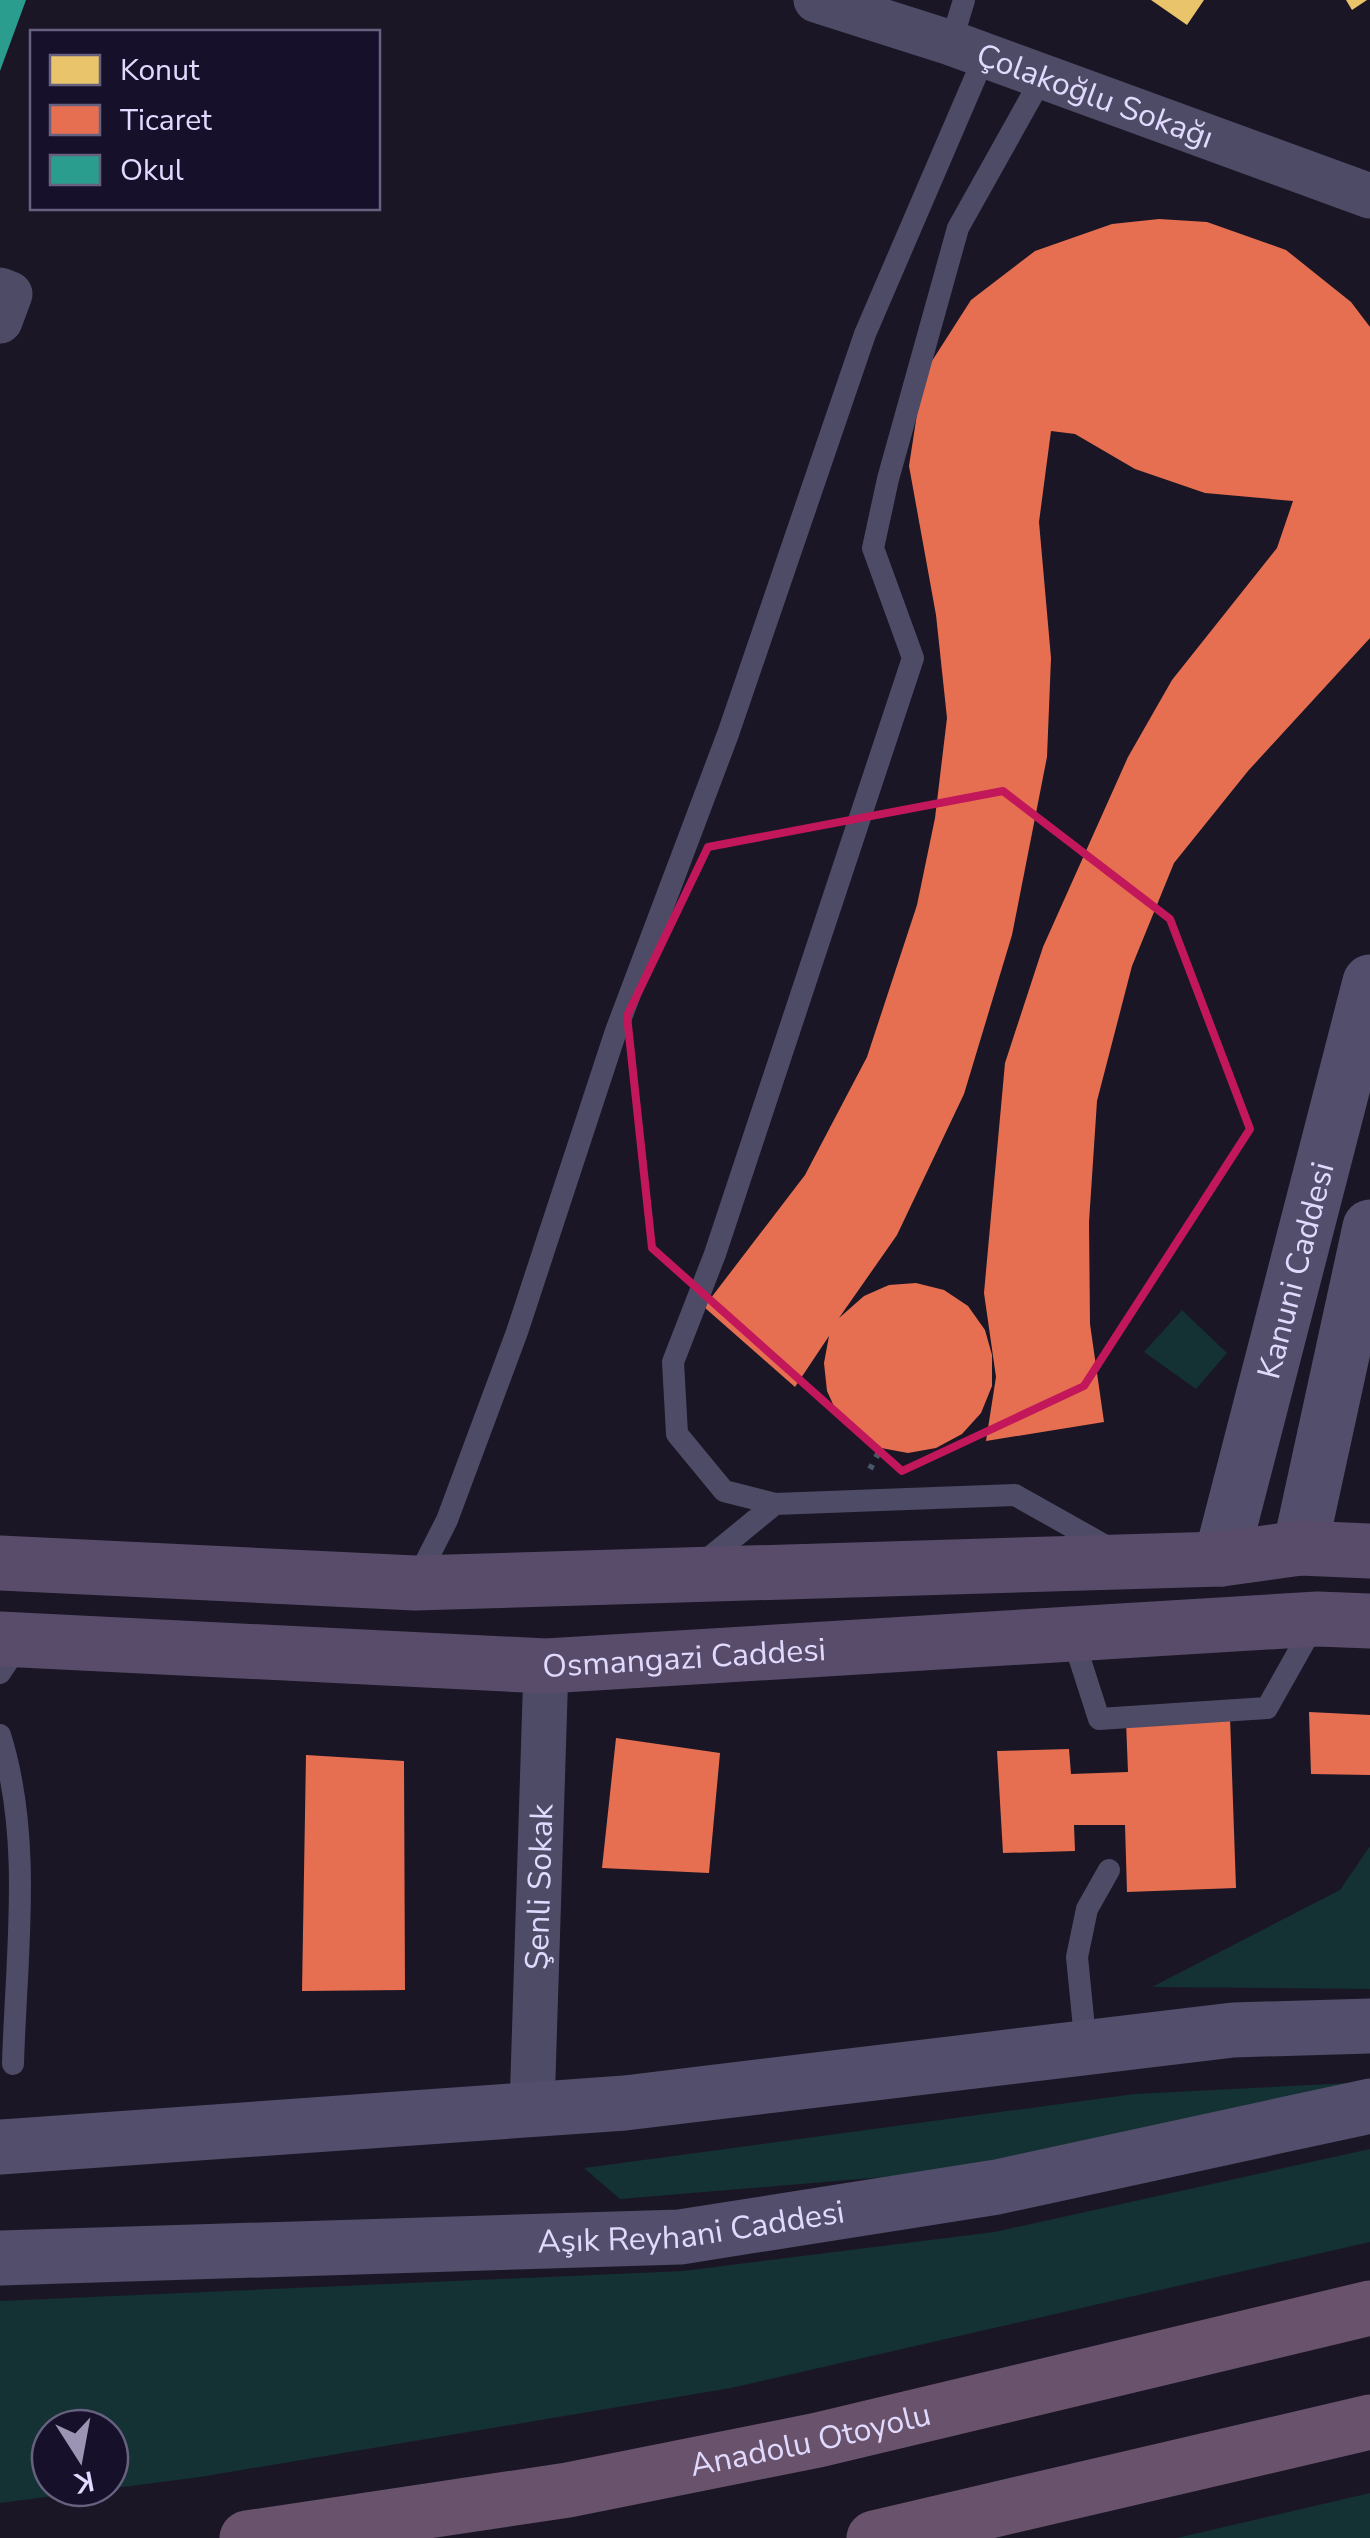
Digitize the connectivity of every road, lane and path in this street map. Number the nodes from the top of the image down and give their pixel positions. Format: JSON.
{"nodes":[{"id":1,"x":816,"y":0,"type":"edge"},
{"id":2,"x":964,"y":0,"type":"edge"},
{"id":3,"x":968,"y":49,"type":"junction"},
{"id":4,"x":1043,"y":76,"type":"junction"},
{"id":5,"x":1370,"y":196,"type":"edge"},
{"id":6,"x":0,"y":290,"type":"edge"},
{"id":7,"x":0,"y":321,"type":"edge"},
{"id":8,"x":1370,"y":982,"type":"edge"},
{"id":9,"x":1370,"y":1227,"type":"edge"},
{"id":10,"x":775,"y":1504,"type":"junction"},
{"id":11,"x":1300,"y":1548,"type":"junction"},
{"id":12,"x":1370,"y":1551,"type":"edge"},
{"id":13,"x":1221,"y":1559,"type":"junction"},
{"id":14,"x":1132,"y":1561,"type":"junction"},
{"id":15,"x":0,"y":1563,"type":"edge"},
{"id":16,"x":688,"y":1574,"type":"junction"},
{"id":17,"x":415,"y":1583,"type":"junction"},
{"id":18,"x":1344,"y":1620,"type":"edge"},
{"id":19,"x":1257,"y":1623,"type":"junction"},
{"id":20,"x":1072,"y":1635,"type":"junction"},
{"id":21,"x":8,"y":1651,"type":"edge"},
{"id":22,"x":546,"y":1666,"type":"junction"},
{"id":23,"x":0,"y":1735,"type":"edge"},
{"id":24,"x":1110,"y":1870,"type":"dead end"},
{"id":25,"x":1370,"y":2026,"type":"edge"},
{"id":26,"x":1086,"y":2048,"type":"junction"},
{"id":27,"x":13,"y":2064,"type":"dead end"},
{"id":28,"x":1370,"y":2106,"type":"edge"},
{"id":29,"x":532,"y":2108,"type":"junction"},
{"id":30,"x":0,"y":2148,"type":"edge"},
{"id":31,"x":0,"y":2258,"type":"edge"},
{"id":32,"x":1370,"y":2308,"type":"edge"},
{"id":33,"x":1370,"y":2422,"type":"edge"},
{"id":34,"x":247,"y":2538,"type":"edge"},
{"id":35,"x":874,"y":2538,"type":"edge"}],
"edges":[{"from":1,"to":3,"type":"street","name":"Çolakoğlu Sokağı"},
{"from":2,"to":3,"type":"lane"},
{"from":3,"to":4,"type":"street","name":"Çolakoğlu Sokağı"},
{"from":3,"to":17,"type":"lane"},
{"from":4,"to":5,"type":"street","name":"Çolakoğlu Sokağı"},
{"from":4,"to":10,"type":"lane"},
{"from":6,"to":7,"type":"street"},
{"from":8,"to":13,"type":"main road","name":"Kanuni Caddesi"},
{"from":9,"to":11,"type":"main road","name":"Kanuni Caddesi"},
{"from":10,"to":14,"type":"lane"},
{"from":10,"to":16,"type":"lane"},
{"from":11,"to":12,"type":"main road"},
{"from":11,"to":13,"type":"main road"},
{"from":11,"to":19,"type":"main road"},
{"from":13,"to":14,"type":"main road"},
{"from":13,"to":19,"type":"main road"},
{"from":14,"to":16,"type":"main road"},
{"from":15,"to":17,"type":"main road"},
{"from":16,"to":17,"type":"main road"},
{"from":18,"to":19,"type":"main road","name":"Osmangazi Caddesi"},
{"from":18,"to":20,"type":"lane"},
{"from":19,"to":20,"type":"main road","name":"Osmangazi Caddesi"},
{"from":20,"to":22,"type":"main road","name":"Osmangazi Caddesi"},
{"from":21,"to":22,"type":"main road","name":"Osmangazi Caddesi"},
{"from":22,"to":29,"type":"street","name":"Şenli Sokak"},
{"from":23,"to":27,"type":"lane"},
{"from":24,"to":26,"type":"lane"},
{"from":25,"to":26,"type":"main road"},
{"from":26,"to":29,"type":"main road"},
{"from":28,"to":31,"type":"main road","name":"Aşık Reyhani Caddesi"},
{"from":29,"to":30,"type":"main road"},
{"from":32,"to":34,"type":"highway","name":"Anadolu Otoyolu"},
{"from":33,"to":35,"type":"highway"}]}
